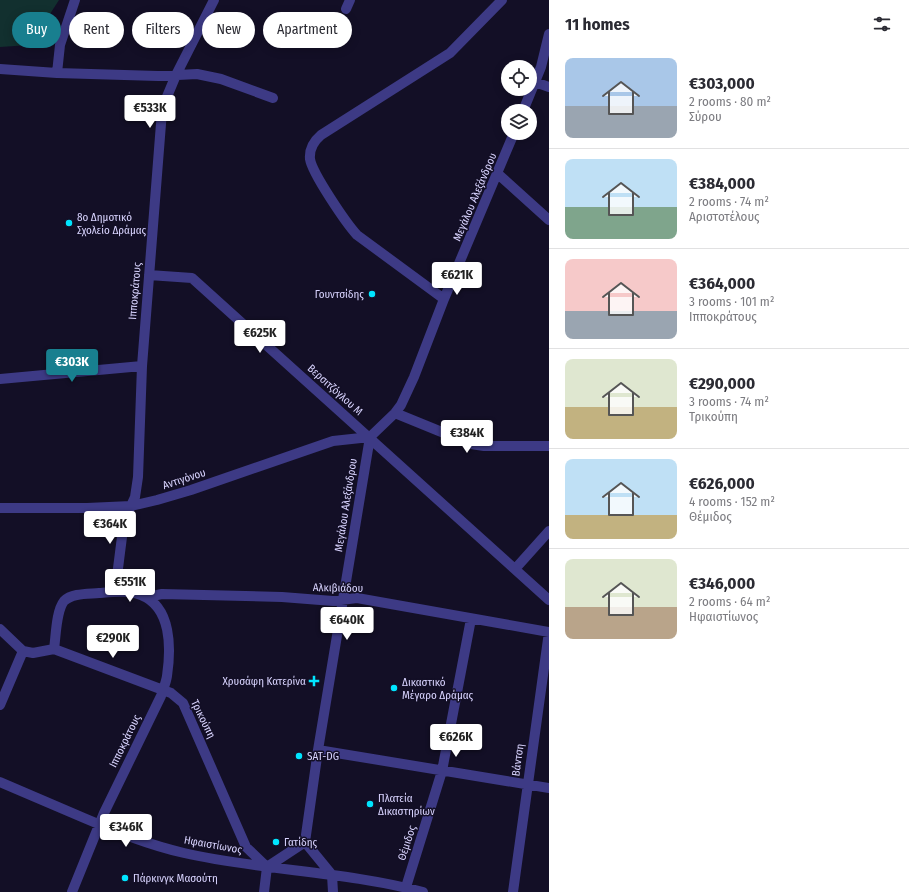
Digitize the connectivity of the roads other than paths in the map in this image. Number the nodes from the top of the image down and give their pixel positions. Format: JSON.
{"nodes":[{"id":1,"x":75,"y":0,"type":"edge"},
{"id":2,"x":214,"y":0,"type":"edge"},
{"id":3,"x":502,"y":0,"type":"edge"},
{"id":4,"x":549,"y":34,"type":"edge"},
{"id":5,"x":0,"y":69,"type":"edge"},
{"id":6,"x":57,"y":73,"type":"junction"},
{"id":7,"x":176,"y":75,"type":"junction"},
{"id":8,"x":537,"y":77,"type":"edge"},
{"id":9,"x":537,"y":83,"type":"edge"},
{"id":10,"x":549,"y":87,"type":"edge"},
{"id":11,"x":274,"y":98,"type":"dead end"},
{"id":12,"x":511,"y":140,"type":"edge"},
{"id":13,"x":498,"y":174,"type":"junction"},
{"id":14,"x":549,"y":220,"type":"edge"},
{"id":15,"x":149,"y":275,"type":"junction"},
{"id":16,"x":444,"y":299,"type":"junction"},
{"id":17,"x":142,"y":366,"type":"junction"},
{"id":18,"x":0,"y":379,"type":"edge"},
{"id":19,"x":395,"y":413,"type":"junction"},
{"id":20,"x":370,"y":437,"type":"junction"},
{"id":21,"x":549,"y":446,"type":"edge"},
{"id":22,"x":131,"y":506,"type":"junction"},
{"id":23,"x":0,"y":508,"type":"edge"},
{"id":24,"x":549,"y":531,"type":"edge"},
{"id":25,"x":515,"y":569,"type":"junction"},
{"id":26,"x":115,"y":592,"type":"junction"},
{"id":27,"x":150,"y":600,"type":"junction"},
{"id":28,"x":343,"y":600,"type":"junction"},
{"id":29,"x":549,"y":600,"type":"edge"},
{"id":30,"x":471,"y":619,"type":"junction"},
{"id":31,"x":0,"y":629,"type":"edge"},
{"id":32,"x":549,"y":632,"type":"edge"},
{"id":33,"x":54,"y":649,"type":"junction"},
{"id":34,"x":23,"y":651,"type":"junction"},
{"id":35,"x":163,"y":690,"type":"junction"},
{"id":36,"x":0,"y":705,"type":"edge"},
{"id":37,"x":318,"y":750,"type":"junction"},
{"id":38,"x":442,"y":771,"type":"junction"},
{"id":39,"x":0,"y":782,"type":"edge"},
{"id":40,"x":527,"y":784,"type":"junction"},
{"id":41,"x":549,"y":788,"type":"edge"},
{"id":42,"x":99,"y":824,"type":"junction"},
{"id":43,"x":305,"y":842,"type":"junction"},
{"id":44,"x":267,"y":867,"type":"junction"},
{"id":45,"x":332,"y":875,"type":"junction"},
{"id":46,"x":406,"y":887,"type":"junction"},
{"id":47,"x":72,"y":892,"type":"edge"},
{"id":48,"x":264,"y":892,"type":"edge"},
{"id":49,"x":333,"y":892,"type":"edge"},
{"id":50,"x":423,"y":892,"type":"edge"},
{"id":51,"x":512,"y":892,"type":"edge"}],
"edges":[{"from":1,"to":6,"type":"street"},
{"from":2,"to":7,"type":"street","name":"Ιπποκράτους"},
{"from":3,"to":16,"type":"street"},
{"from":4,"to":8,"type":"street"},
{"from":5,"to":6,"type":"street"},
{"from":6,"to":7,"type":"street"},
{"from":7,"to":11,"type":"street"},
{"from":7,"to":15,"type":"street","name":"Ιπποκράτους"},
{"from":9,"to":10,"type":"street"},
{"from":12,"to":13,"type":"street","name":"Μεγάλου Αλεξάνδρου"},
{"from":13,"to":14,"type":"street"},
{"from":13,"to":16,"type":"street","name":"Μεγάλου Αλεξάνδρου"},
{"from":15,"to":17,"type":"street","name":"Ιπποκράτους"},
{"from":15,"to":20,"type":"street","name":"Βερσιτζόγλου Μ"},
{"from":16,"to":19,"type":"street","name":"Μεγάλου Αλεξάνδρου"},
{"from":17,"to":18,"type":"street"},
{"from":17,"to":22,"type":"street","name":"Ιπποκράτους"},
{"from":19,"to":20,"type":"street","name":"Μεγάλου Αλεξάνδρου"},
{"from":19,"to":21,"type":"street"},
{"from":20,"to":22,"type":"street","name":"Αντιγόνου"},
{"from":20,"to":25,"type":"street","name":"Βερσιτζόγλου Μ"},
{"from":20,"to":28,"type":"street","name":"Μεγάλου Αλεξάνδρου"},
{"from":22,"to":23,"type":"street","name":"Αντιγόνου"},
{"from":22,"to":26,"type":"street","name":"Ιπποκράτους"},
{"from":24,"to":25,"type":"street"},
{"from":25,"to":29,"type":"street","name":"Βερσιτζόγλου Μ"},
{"from":26,"to":27,"type":"street"},
{"from":26,"to":33,"type":"street"},
{"from":27,"to":28,"type":"street","name":"Αλκιβιάδου"},
{"from":27,"to":35,"type":"street","name":"Ιπποκράτους"},
{"from":28,"to":30,"type":"street","name":"Αλκιβιάδου"},
{"from":28,"to":37,"type":"street","name":"Μεγάλου Αλεξάνδρου"},
{"from":30,"to":32,"type":"street","name":"Αλκιβιάδου"},
{"from":30,"to":38,"type":"street","name":"Θέμιδος"},
{"from":31,"to":34,"type":"street"},
{"from":32,"to":40,"type":"street","name":"Βάντση"},
{"from":33,"to":34,"type":"street"},
{"from":33,"to":35,"type":"street","name":"Τρικούπη"},
{"from":34,"to":36,"type":"street"},
{"from":35,"to":42,"type":"street","name":"Ιπποκράτους"},
{"from":35,"to":44,"type":"street","name":"Τρικούπη"},
{"from":37,"to":38,"type":"street"},
{"from":37,"to":43,"type":"street","name":"Μεγάλου Αλεξάνδρου"},
{"from":38,"to":40,"type":"street"},
{"from":38,"to":46,"type":"street","name":"Θέμιδος"},
{"from":39,"to":42,"type":"street","name":"Ηφαιστίωνος"},
{"from":40,"to":41,"type":"street"},
{"from":40,"to":51,"type":"street","name":"Βάντση"},
{"from":42,"to":44,"type":"street","name":"Ηφαιστίωνος"},
{"from":42,"to":47,"type":"street","name":"Ιπποκράτους"},
{"from":43,"to":44,"type":"street"},
{"from":43,"to":45,"type":"street"},
{"from":44,"to":45,"type":"street","name":"Ηφαιστίωνος"},
{"from":44,"to":48,"type":"street"},
{"from":45,"to":46,"type":"street","name":"Ηφαιστίωνος"},
{"from":45,"to":49,"type":"street"},
{"from":46,"to":50,"type":"street","name":"Ηφαιστίωνος"}]}
